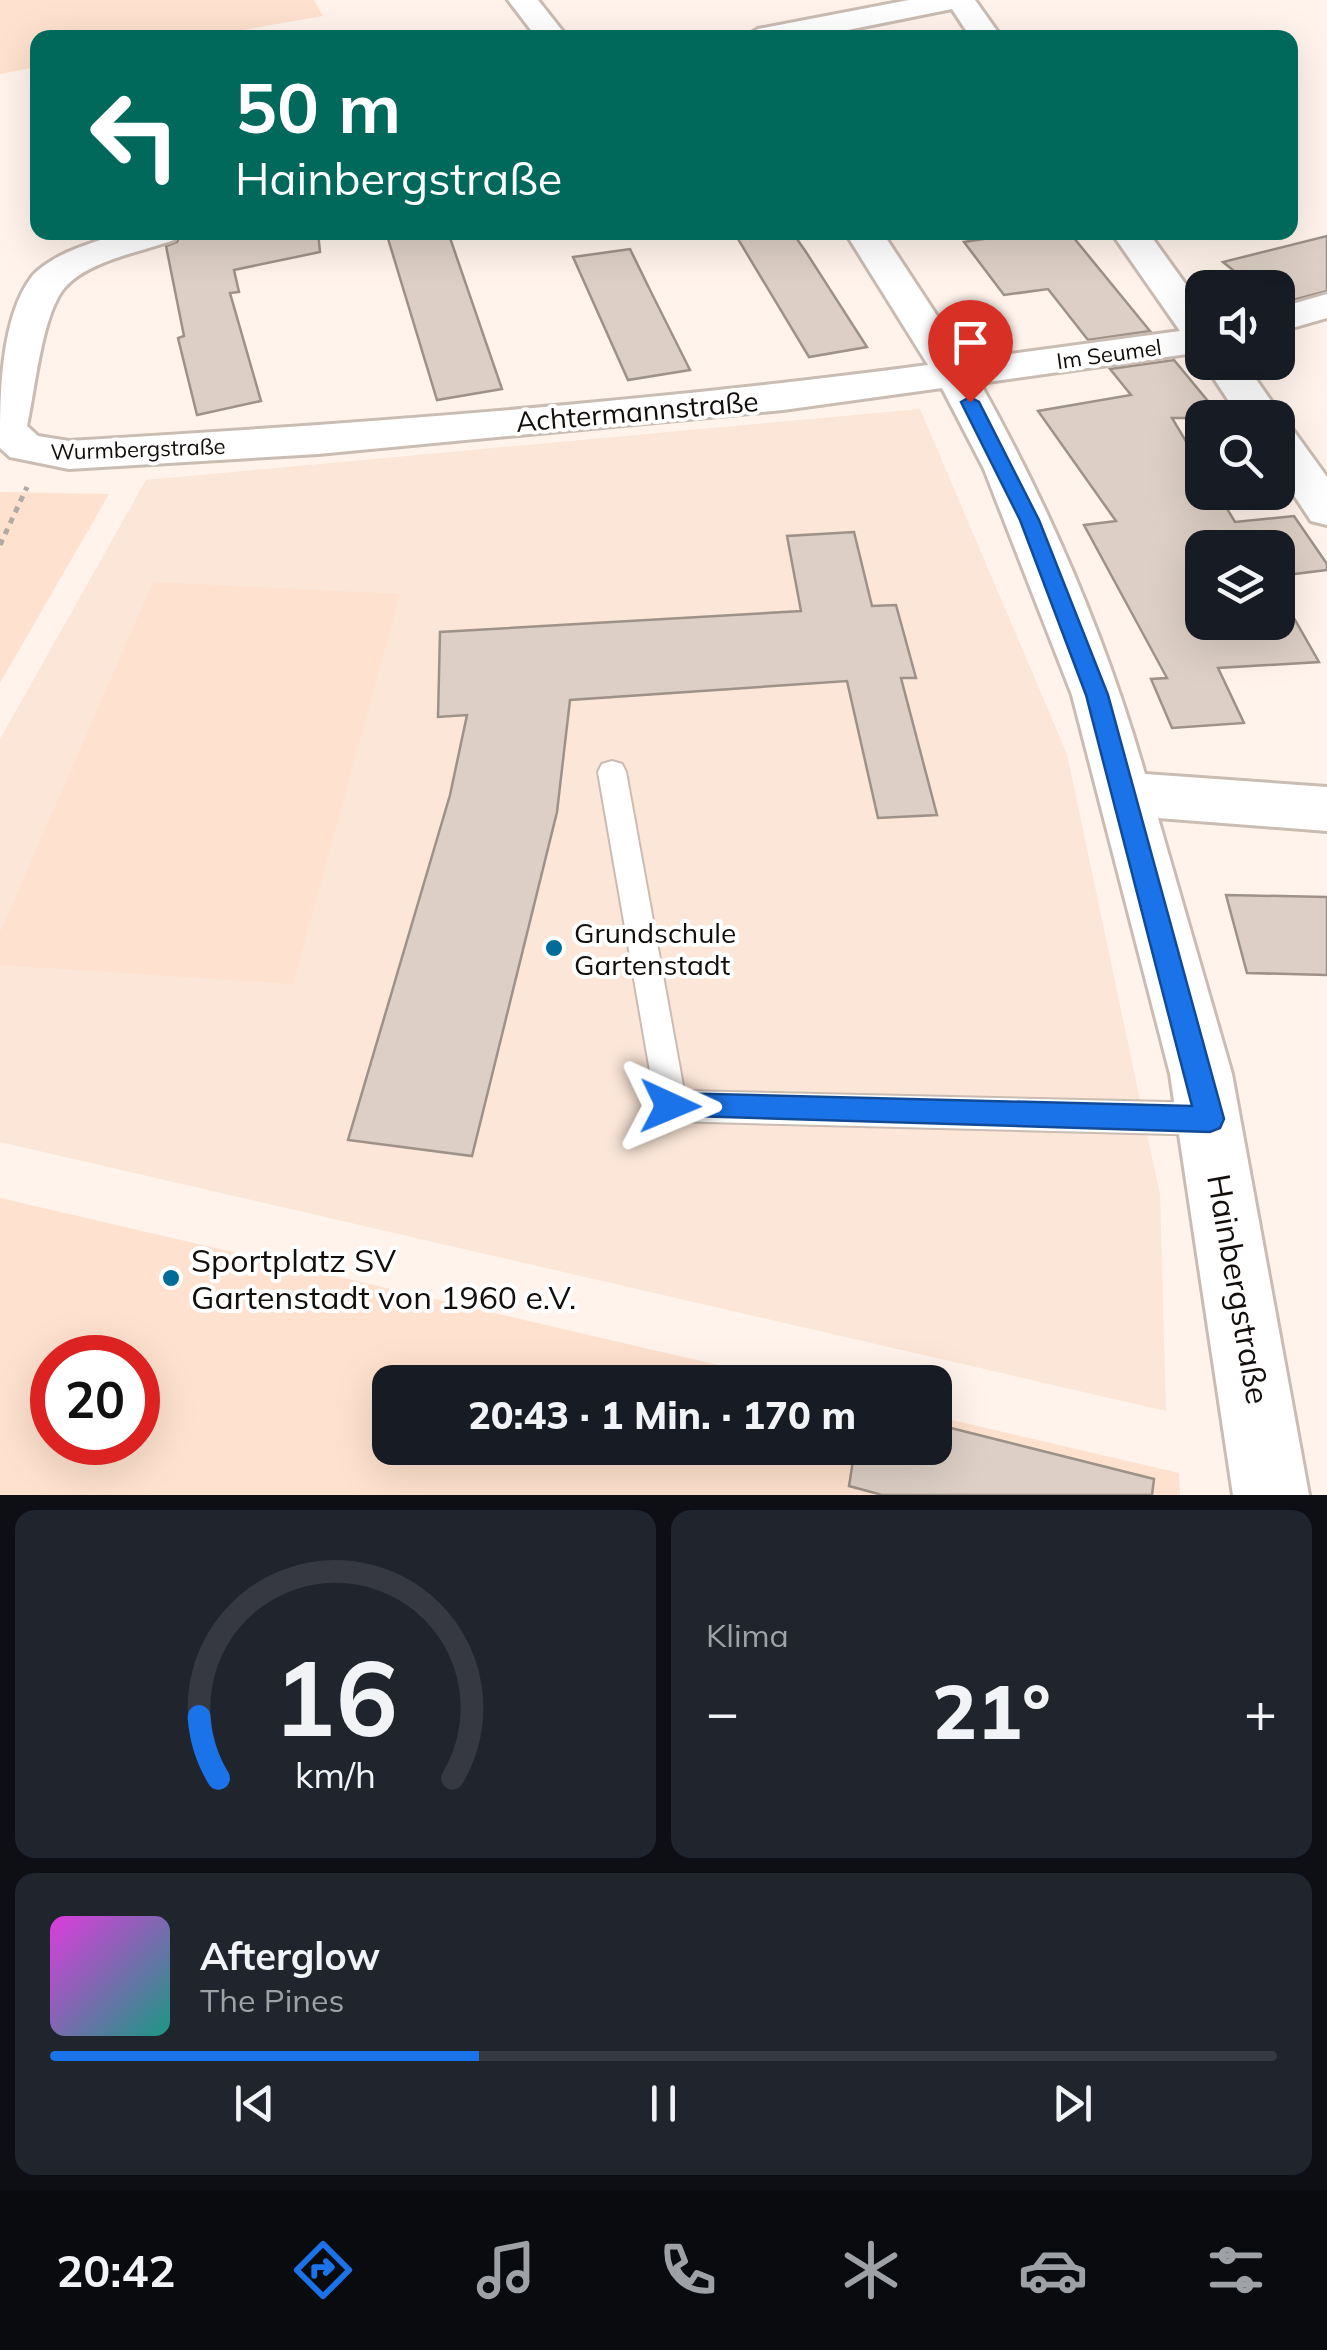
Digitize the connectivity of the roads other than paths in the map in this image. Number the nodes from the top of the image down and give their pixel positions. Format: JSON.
{"nodes":[{"id":1,"x":523,"y":0,"type":"edge"},
{"id":2,"x":958,"y":0,"type":"edge"},
{"id":3,"x":868,"y":8,"type":"edge"},
{"id":4,"x":547,"y":30,"type":"edge"},
{"id":5,"x":787,"y":30,"type":"edge"},
{"id":6,"x":981,"y":30,"type":"edge"},
{"id":7,"x":140,"y":240,"type":"edge"},
{"id":8,"x":868,"y":240,"type":"edge"},
{"id":9,"x":1134,"y":240,"type":"edge"},
{"id":10,"x":1327,"y":306,"type":"edge"},
{"id":11,"x":1185,"y":313,"type":"edge"},
{"id":12,"x":1295,"y":315,"type":"edge"},
{"id":13,"x":1185,"y":340,"type":"edge"},
{"id":14,"x":956,"y":376,"type":"junction"},
{"id":15,"x":318,"y":440,"type":"joint"},
{"id":16,"x":1295,"y":464,"type":"edge"},
{"id":17,"x":1327,"y":510,"type":"edge"},
{"id":18,"x":612,"y":772,"type":"dead end"},
{"id":19,"x":1126,"y":794,"type":"junction"},
{"id":20,"x":1327,"y":809,"type":"edge"},
{"id":21,"x":1210,"y":1119,"type":"junction"},
{"id":22,"x":1270,"y":1495,"type":"edge"}],
"edges":[{"from":1,"to":4,"type":"street"},
{"from":2,"to":3,"type":"street"},
{"from":2,"to":6,"type":"street"},
{"from":3,"to":5,"type":"street"},
{"from":7,"to":15,"type":"street","name":"Wurmbergstraße"},
{"from":8,"to":14,"type":"street","name":"Hainbergstraße"},
{"from":9,"to":11,"type":"street"},
{"from":10,"to":12,"type":"street"},
{"from":13,"to":14,"type":"street","name":"Im Seumel"},
{"from":14,"to":15,"type":"street","name":"Achtermannstraße"},
{"from":14,"to":19,"type":"street","name":"Hainbergstraße"},
{"from":16,"to":17,"type":"street"},
{"from":18,"to":21,"type":"lane"},
{"from":19,"to":20,"type":"street"},
{"from":19,"to":21,"type":"street","name":"Hainbergstraße"},
{"from":21,"to":22,"type":"street","name":"Hainbergstraße"}]}
